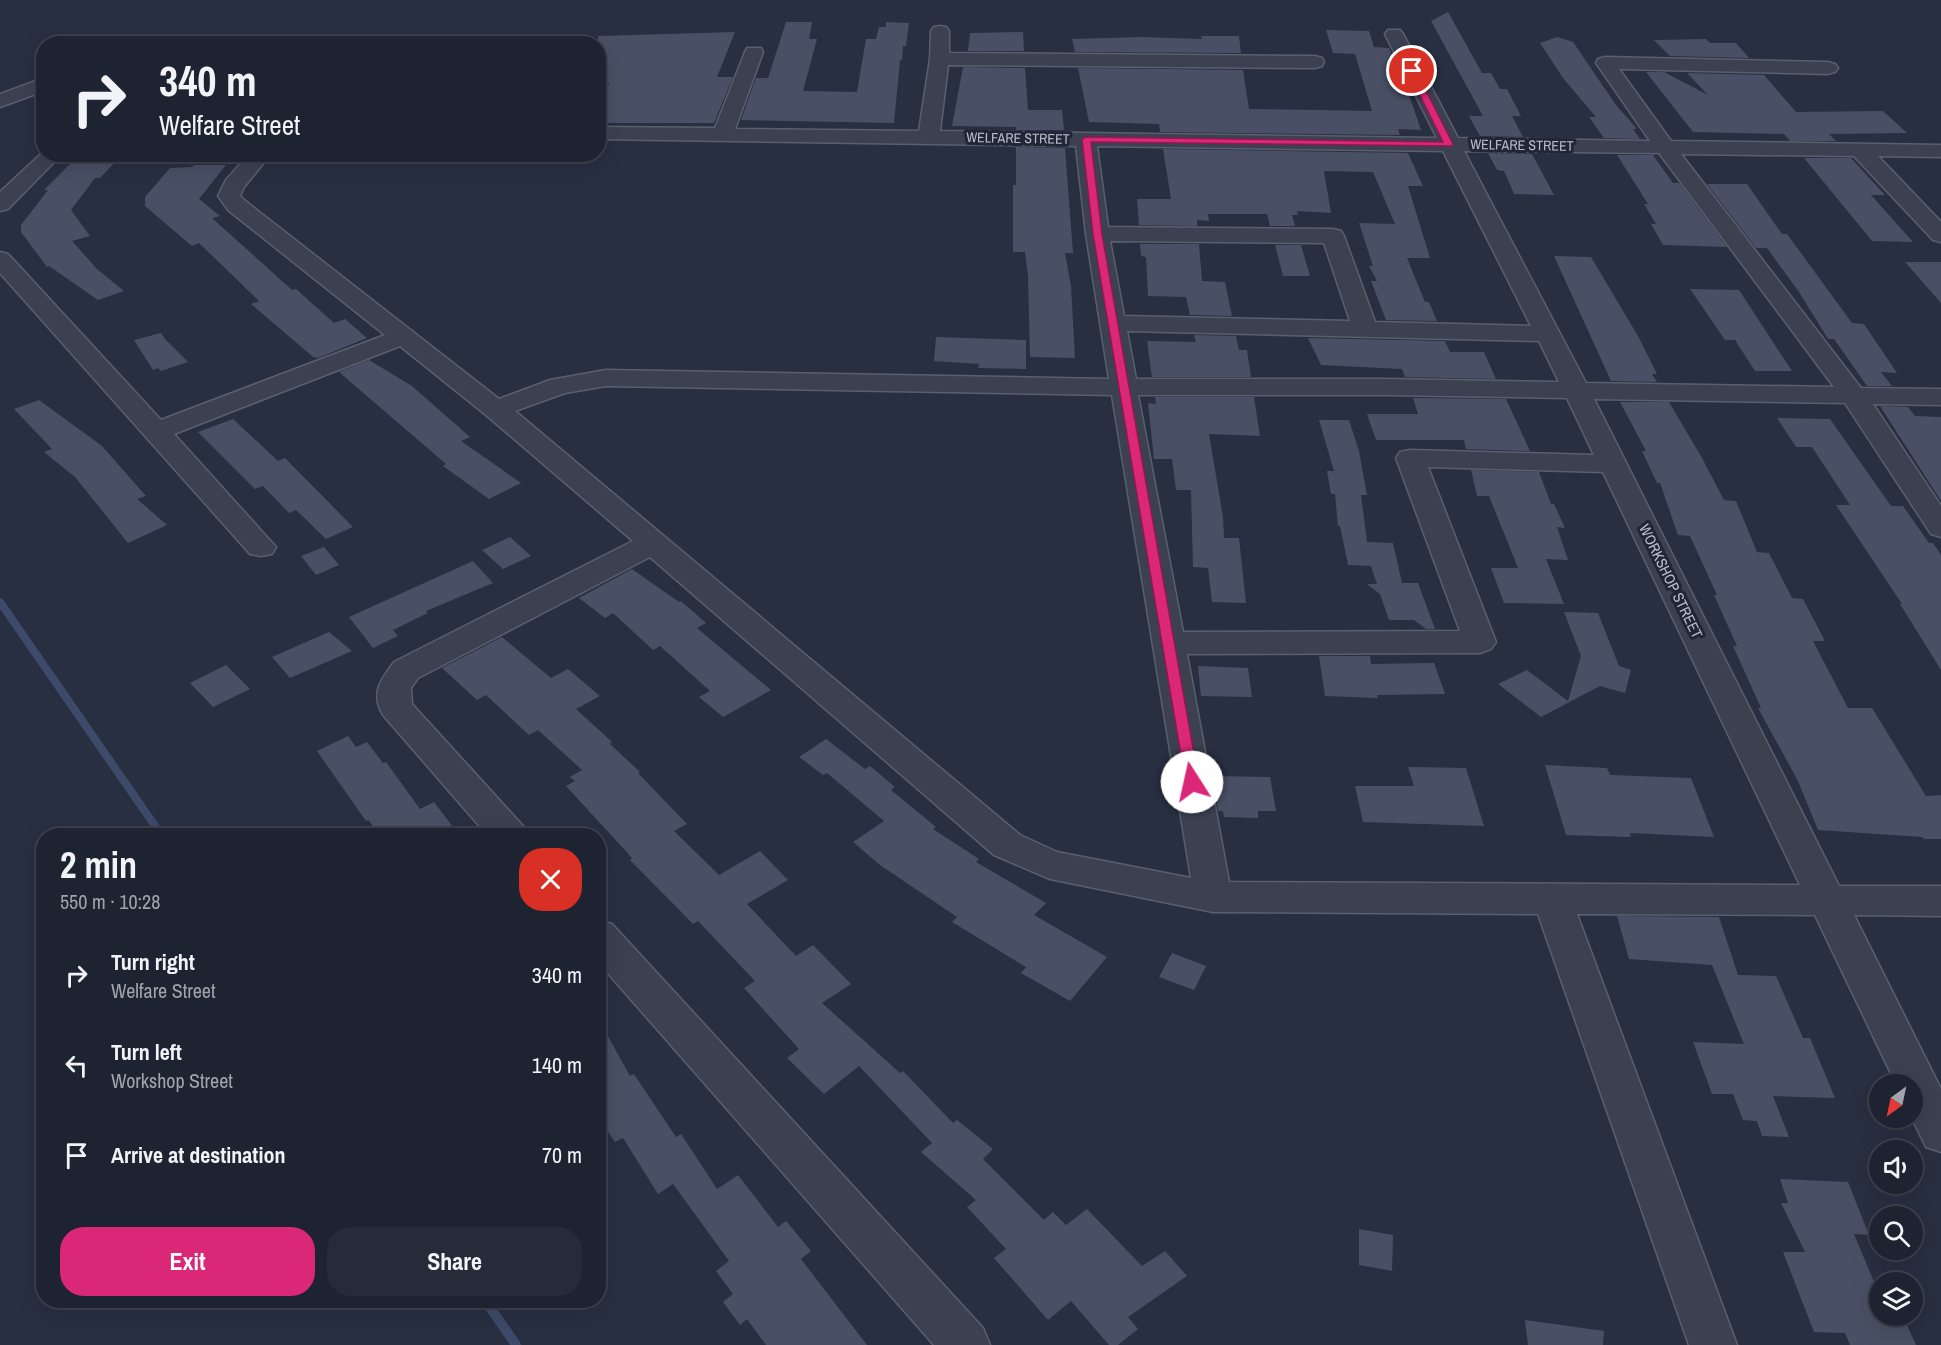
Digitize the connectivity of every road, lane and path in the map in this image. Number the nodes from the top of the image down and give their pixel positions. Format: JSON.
{"nodes":[{"id":1,"x":940,"y":32,"type":"dead end"},
{"id":2,"x":1394,"y":34,"type":"dead end"},
{"id":3,"x":754,"y":52,"type":"dead end"},
{"id":4,"x":939,"y":59,"type":"junction"},
{"id":5,"x":1315,"y":62,"type":"dead end"},
{"id":6,"x":1828,"y":68,"type":"dead end"},
{"id":7,"x":36,"y":87,"type":"edge"},
{"id":8,"x":0,"y":101,"type":"edge"},
{"id":9,"x":606,"y":133,"type":"edge"},
{"id":10,"x":723,"y":134,"type":"junction"},
{"id":11,"x":929,"y":137,"type":"junction"},
{"id":12,"x":1086,"y":139,"type":"junction"},
{"id":13,"x":1449,"y":144,"type":"junction"},
{"id":14,"x":1665,"y":147,"type":"junction"},
{"id":15,"x":1860,"y":150,"type":"junction"},
{"id":16,"x":1941,"y":151,"type":"edge"},
{"id":17,"x":44,"y":162,"type":"edge"},
{"id":18,"x":254,"y":162,"type":"edge"},
{"id":19,"x":0,"y":204,"type":"edge"},
{"id":20,"x":1097,"y":234,"type":"junction"},
{"id":21,"x":1941,"y":235,"type":"edge"},
{"id":22,"x":0,"y":259,"type":"edge"},
{"id":23,"x":1112,"y":323,"type":"junction"},
{"id":24,"x":1365,"y":329,"type":"junction"},
{"id":25,"x":1547,"y":334,"type":"junction"},
{"id":26,"x":402,"y":337,"type":"junction"},
{"id":27,"x":1123,"y":387,"type":"junction"},
{"id":28,"x":1577,"y":391,"type":"junction"},
{"id":29,"x":1854,"y":396,"type":"junction"},
{"id":30,"x":1941,"y":397,"type":"edge"},
{"id":31,"x":496,"y":409,"type":"junction"},
{"id":32,"x":157,"y":431,"type":"junction"},
{"id":33,"x":1613,"y":464,"type":"junction"},
{"id":34,"x":1941,"y":528,"type":"edge"},
{"id":35,"x":653,"y":543,"type":"junction"},
{"id":36,"x":261,"y":547,"type":"dead end"},
{"id":37,"x":1167,"y":643,"type":"junction"},
{"id":38,"x":503,"y":828,"type":"edge"},
{"id":39,"x":1212,"y":897,"type":"junction"},
{"id":40,"x":1552,"y":898,"type":"junction"},
{"id":41,"x":1828,"y":899,"type":"junction"},
{"id":42,"x":1941,"y":901,"type":"edge"},
{"id":43,"x":606,"y":944,"type":"edge"},
{"id":44,"x":1941,"y":1133,"type":"edge"},
{"id":45,"x":966,"y":1345,"type":"edge"},
{"id":46,"x":1713,"y":1345,"type":"edge"}],
"edges":[{"from":1,"to":4,"type":"street"},
{"from":2,"to":13,"type":"street","name":"WORKSHOP STREET"},
{"from":3,"to":10,"type":"street"},
{"from":4,"to":5,"type":"street"},
{"from":4,"to":11,"type":"street"},
{"from":6,"to":14,"type":"street"},
{"from":7,"to":8,"type":"street"},
{"from":9,"to":10,"type":"street","name":"WELFARE STREET"},
{"from":10,"to":11,"type":"street","name":"WELFARE STREET"},
{"from":11,"to":12,"type":"street","name":"WELFARE STREET"},
{"from":12,"to":13,"type":"street","name":"WELFARE STREET"},
{"from":12,"to":20,"type":"street"},
{"from":13,"to":14,"type":"street","name":"WELFARE STREET"},
{"from":13,"to":25,"type":"street","name":"WORKSHOP STREET"},
{"from":14,"to":15,"type":"street","name":"WELFARE STREET"},
{"from":14,"to":29,"type":"street"},
{"from":15,"to":16,"type":"street","name":"WELFARE STREET"},
{"from":15,"to":21,"type":"street"},
{"from":17,"to":19,"type":"street"},
{"from":18,"to":26,"type":"street"},
{"from":20,"to":23,"type":"street"},
{"from":20,"to":24,"type":"street"},
{"from":22,"to":32,"type":"street"},
{"from":23,"to":24,"type":"street"},
{"from":23,"to":27,"type":"street"},
{"from":24,"to":25,"type":"street"},
{"from":25,"to":28,"type":"street","name":"WORKSHOP STREET"},
{"from":26,"to":31,"type":"street"},
{"from":26,"to":32,"type":"street"},
{"from":27,"to":28,"type":"street"},
{"from":27,"to":31,"type":"street"},
{"from":27,"to":37,"type":"street"},
{"from":28,"to":29,"type":"street"},
{"from":28,"to":33,"type":"street","name":"WORKSHOP STREET"},
{"from":29,"to":30,"type":"street"},
{"from":29,"to":34,"type":"street"},
{"from":31,"to":35,"type":"street"},
{"from":32,"to":36,"type":"street"},
{"from":33,"to":37,"type":"street"},
{"from":33,"to":41,"type":"street","name":"WORKSHOP STREET"},
{"from":35,"to":38,"type":"street"},
{"from":35,"to":39,"type":"street"},
{"from":37,"to":39,"type":"street"},
{"from":39,"to":40,"type":"street"},
{"from":40,"to":41,"type":"street"},
{"from":40,"to":46,"type":"street"},
{"from":41,"to":42,"type":"street"},
{"from":41,"to":44,"type":"street","name":"WORKSHOP STREET"},
{"from":43,"to":45,"type":"street"}]}
